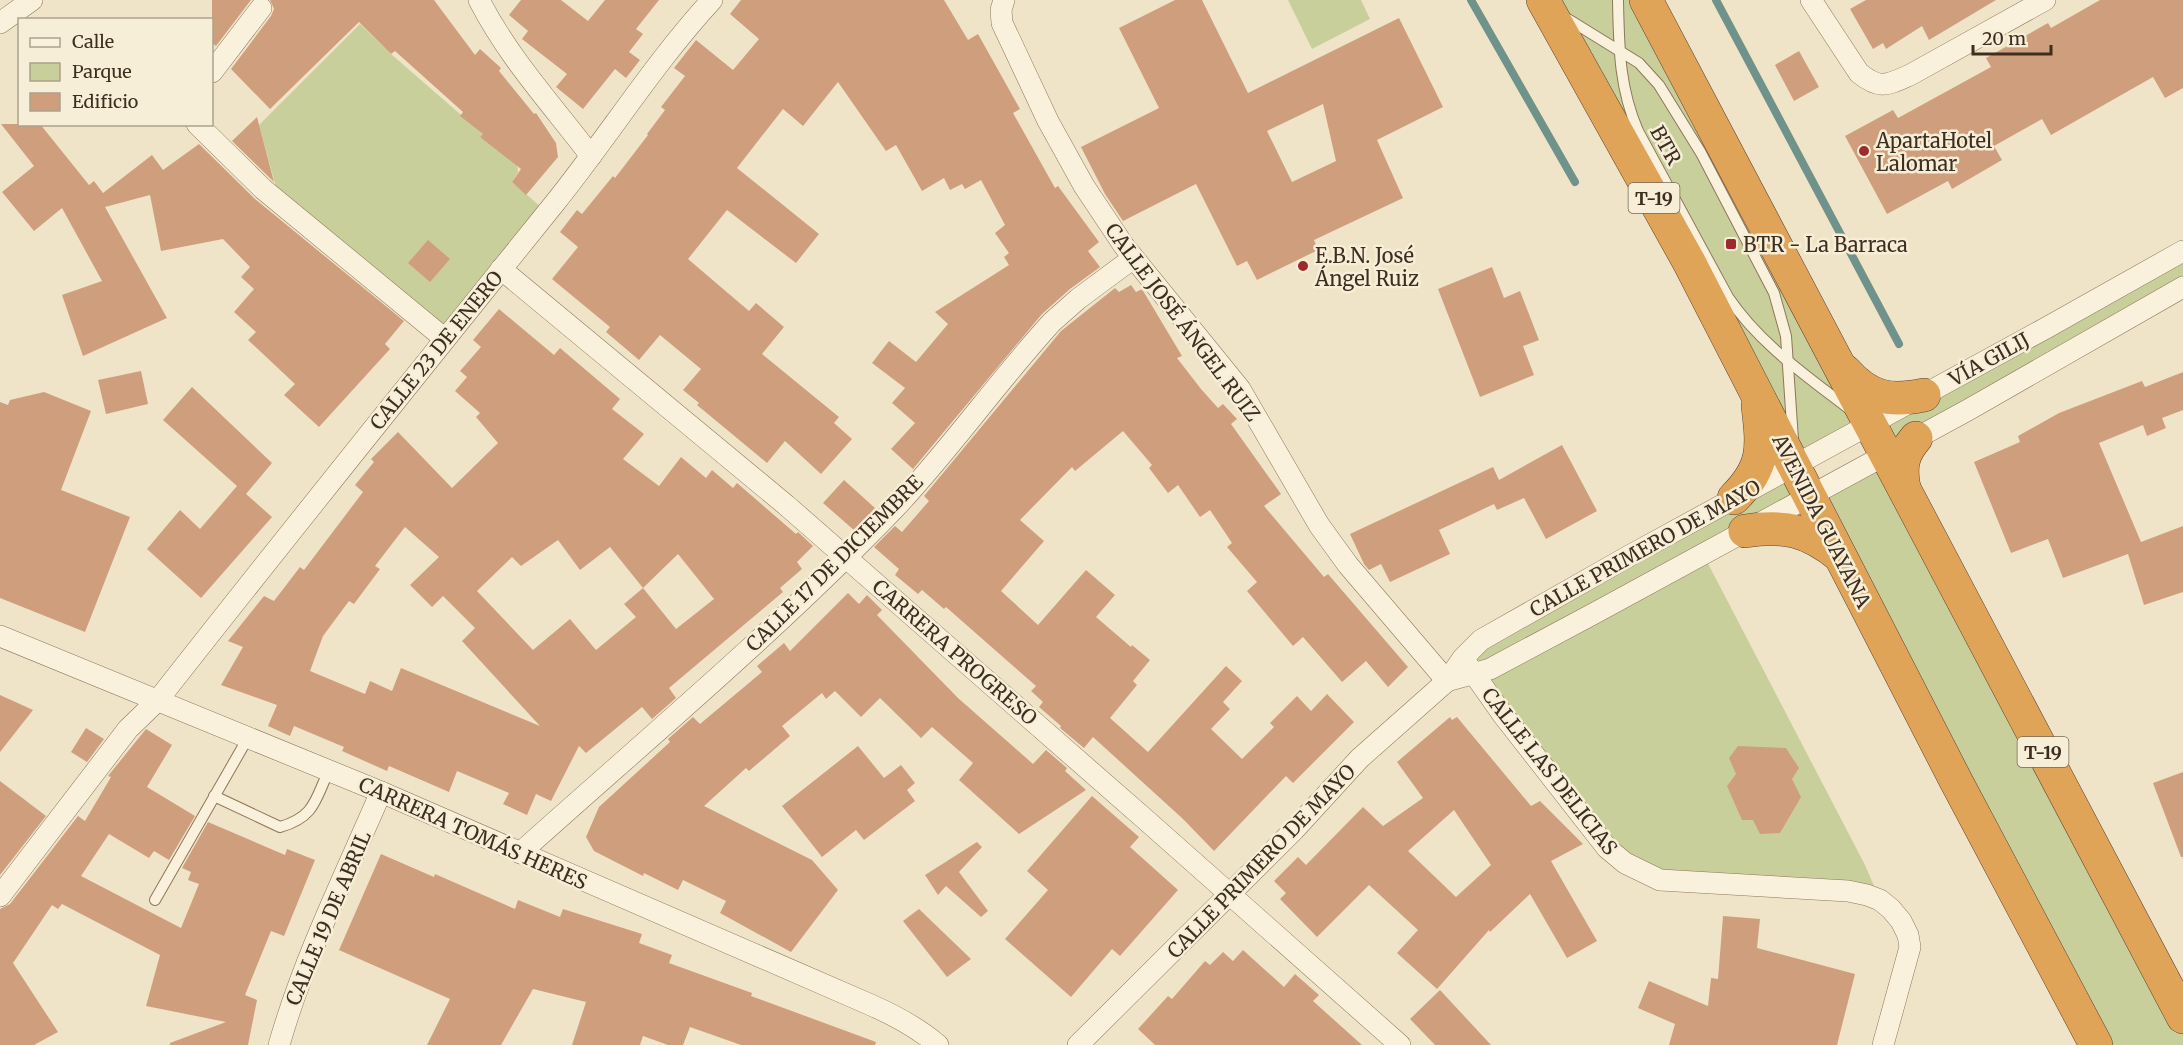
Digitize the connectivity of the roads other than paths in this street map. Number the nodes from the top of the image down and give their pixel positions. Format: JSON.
{"nodes":[{"id":1,"x":32,"y":0,"type":"edge"},
{"id":2,"x":479,"y":0,"type":"edge"},
{"id":3,"x":712,"y":0,"type":"edge"},
{"id":4,"x":1004,"y":0,"type":"edge"},
{"id":5,"x":1618,"y":0,"type":"edge"},
{"id":6,"x":1646,"y":0,"type":"edge"},
{"id":7,"x":1811,"y":0,"type":"edge"},
{"id":8,"x":2044,"y":0,"type":"edge"},
{"id":9,"x":1545,"y":3,"type":"edge"},
{"id":10,"x":261,"y":8,"type":"dead end"},
{"id":11,"x":0,"y":23,"type":"edge"},
{"id":12,"x":1619,"y":50,"type":"junction"},
{"id":13,"x":213,"y":71,"type":"edge"},
{"id":14,"x":199,"y":126,"type":"edge"},
{"id":15,"x":591,"y":156,"type":"junction"},
{"id":16,"x":2183,"y":251,"type":"edge"},
{"id":17,"x":1132,"y":259,"type":"junction"},
{"id":18,"x":501,"y":269,"type":"junction"},
{"id":19,"x":2183,"y":287,"type":"edge"},
{"id":20,"x":445,"y":339,"type":"junction"},
{"id":21,"x":1789,"y":363,"type":"junction"},
{"id":22,"x":1838,"y":363,"type":"junction"},
{"id":23,"x":1756,"y":392,"type":"junction"},
{"id":24,"x":1924,"y":395,"type":"junction"},
{"id":25,"x":1870,"y":424,"type":"junction"},
{"id":26,"x":1916,"y":438,"type":"junction"},
{"id":27,"x":1886,"y":454,"type":"junction"},
{"id":28,"x":1794,"y":466,"type":"junction"},
{"id":29,"x":1904,"y":488,"type":"junction"},
{"id":30,"x":1810,"y":496,"type":"junction"},
{"id":31,"x":1734,"y":498,"type":"junction"},
{"id":32,"x":1745,"y":531,"type":"junction"},
{"id":33,"x":1840,"y":555,"type":"junction"},
{"id":34,"x":846,"y":557,"type":"junction"},
{"id":35,"x":0,"y":636,"type":"edge"},
{"id":36,"x":1469,"y":666,"type":"junction"},
{"id":37,"x":1447,"y":681,"type":"junction"},
{"id":38,"x":158,"y":700,"type":"junction"},
{"id":39,"x":249,"y":736,"type":"junction"},
{"id":40,"x":329,"y":770,"type":"junction"},
{"id":41,"x":381,"y":792,"type":"junction"},
{"id":42,"x":214,"y":796,"type":"junction"},
{"id":43,"x":520,"y":853,"type":"junction"},
{"id":44,"x":1230,"y":894,"type":"junction"},
{"id":45,"x":0,"y":896,"type":"edge"},
{"id":46,"x":155,"y":900,"type":"dead end"},
{"id":47,"x":2183,"y":1017,"type":"edge"},
{"id":48,"x":279,"y":1045,"type":"edge"},
{"id":49,"x":938,"y":1045,"type":"edge"},
{"id":50,"x":1078,"y":1045,"type":"edge"},
{"id":51,"x":1400,"y":1045,"type":"edge"},
{"id":52,"x":1883,"y":1045,"type":"edge"},
{"id":53,"x":2096,"y":1045,"type":"edge"}],
"edges":[{"from":1,"to":11,"type":"street"},
{"from":2,"to":15,"type":"street"},
{"from":3,"to":15,"type":"street","name":"CALLE 23 DE ENERO"},
{"from":4,"to":17,"type":"street","name":"CALLE JOSÉ ÁNGEL RUIZ"},
{"from":5,"to":12,"type":"lane","name":"BTR"},
{"from":6,"to":22,"type":"highway","number":"T-19"},
{"from":7,"to":8,"type":"street"},
{"from":9,"to":12,"type":"lane","name":"BTR"},
{"from":9,"to":23,"type":"highway","name":"AVENIDA GUAYANA","number":"T-19"},
{"from":10,"to":13,"type":"street"},
{"from":12,"to":21,"type":"lane","name":"BTR"},
{"from":12,"to":21,"type":"lane","name":"BTR"},
{"from":14,"to":20,"type":"street"},
{"from":15,"to":18,"type":"street","name":"CALLE 23 DE ENERO"},
{"from":16,"to":24,"type":"street","name":"VÍA GILIJ"},
{"from":17,"to":34,"type":"street","name":"CALLE 17 DE DICIEMBRE"},
{"from":17,"to":37,"type":"street","name":"CALLE JOSÉ ÁNGEL RUIZ"},
{"from":18,"to":20,"type":"street","name":"CALLE 23 DE ENERO"},
{"from":18,"to":34,"type":"street","name":"CARRERA PROGRESO"},
{"from":19,"to":26,"type":"street","name":"VÍA GILIJ"},
{"from":20,"to":38,"type":"street","name":"CALLE 23 DE ENERO"},
{"from":21,"to":25,"type":"lane","name":"BTR"},
{"from":21,"to":28,"type":"lane","name":"BTR"},
{"from":22,"to":24,"type":"highway","number":"T-19"},
{"from":22,"to":25,"type":"highway","number":"T-19"},
{"from":23,"to":28,"type":"highway","name":"AVENIDA GUAYANA","number":"T-19"},
{"from":23,"to":31,"type":"highway"},
{"from":24,"to":25,"type":"street","name":"VÍA GILIJ"},
{"from":25,"to":27,"type":"highway","number":"T-19"},
{"from":25,"to":28,"type":"street","name":"VÍA GILIJ"},
{"from":26,"to":27,"type":"street","name":"VÍA GILIJ"},
{"from":26,"to":29,"type":"highway"},
{"from":27,"to":29,"type":"highway","number":"T-19"},
{"from":27,"to":30,"type":"street","name":"VÍA GILIJ"},
{"from":28,"to":30,"type":"highway","name":"AVENIDA GUAYANA","number":"T-19"},
{"from":28,"to":31,"type":"street","name":"CALLE PRIMERO DE MAYO"},
{"from":29,"to":47,"type":"highway","number":"T-19"},
{"from":30,"to":32,"type":"street","name":"CALLE PRIMERO DE MAYO"},
{"from":30,"to":33,"type":"highway","name":"AVENIDA GUAYANA","number":"T-19"},
{"from":31,"to":36,"type":"street","name":"CALLE PRIMERO DE MAYO"},
{"from":32,"to":33,"type":"highway","number":"T-19"},
{"from":32,"to":36,"type":"street","name":"CALLE PRIMERO DE MAYO"},
{"from":33,"to":53,"type":"highway","name":"AVENIDA GUAYANA","number":"T-19"},
{"from":34,"to":43,"type":"street","name":"CALLE 17 DE DICIEMBRE"},
{"from":34,"to":44,"type":"street","name":"CARRERA PROGRESO"},
{"from":35,"to":38,"type":"street","name":"CARRERA TOMÁS HERES"},
{"from":36,"to":37,"type":"street","name":"CALLE PRIMERO DE MAYO"},
{"from":36,"to":52,"type":"street","name":"CALLE LAS DELICIAS"},
{"from":37,"to":44,"type":"street","name":"CALLE PRIMERO DE MAYO"},
{"from":38,"to":39,"type":"street","name":"CARRERA TOMÁS HERES"},
{"from":38,"to":45,"type":"street","name":"CALLE 23 DE ENERO"},
{"from":39,"to":40,"type":"street","name":"CARRERA TOMÁS HERES"},
{"from":39,"to":42,"type":"lane"},
{"from":40,"to":41,"type":"street","name":"CARRERA TOMÁS HERES"},
{"from":40,"to":42,"type":"lane"},
{"from":41,"to":43,"type":"street","name":"CARRERA TOMÁS HERES"},
{"from":41,"to":48,"type":"street","name":"CALLE 19 DE ABRIL"},
{"from":42,"to":46,"type":"lane"},
{"from":43,"to":49,"type":"street","name":"CARRERA TOMÁS HERES"},
{"from":44,"to":50,"type":"street","name":"CALLE PRIMERO DE MAYO"},
{"from":44,"to":51,"type":"street","name":"CARRERA PROGRESO"}]}
